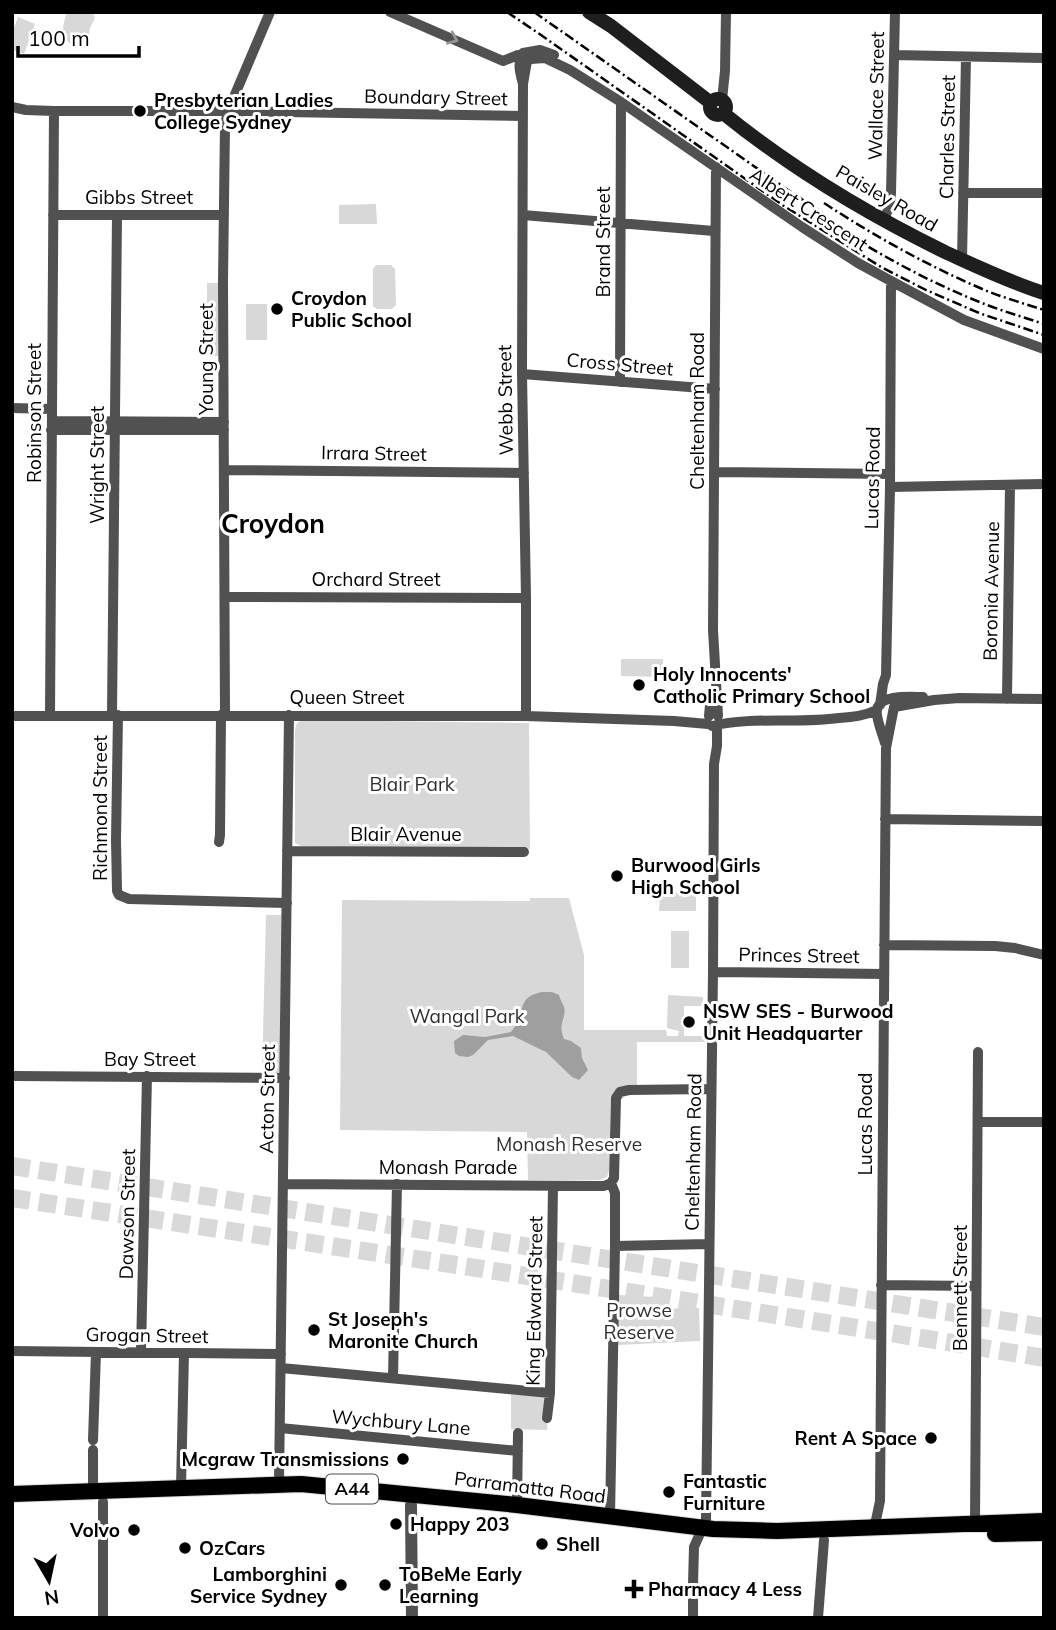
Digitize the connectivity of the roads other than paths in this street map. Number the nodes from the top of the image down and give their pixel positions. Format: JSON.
{"nodes":[{"id":1,"x":270,"y":12,"type":"edge"},
{"id":2,"x":390,"y":12,"type":"edge"},
{"id":3,"x":590,"y":12,"type":"edge"},
{"id":4,"x":726,"y":12,"type":"edge"},
{"id":5,"x":895,"y":12,"type":"edge"},
{"id":6,"x":894,"y":55,"type":"junction"},
{"id":7,"x":966,"y":57,"type":"junction"},
{"id":8,"x":1044,"y":58,"type":"edge"},
{"id":9,"x":524,"y":59,"type":"junction"},
{"id":10,"x":621,"y":102,"type":"junction"},
{"id":11,"x":719,"y":106,"type":"junction"},
{"id":12,"x":12,"y":107,"type":"edge"},
{"id":13,"x":54,"y":111,"type":"junction"},
{"id":14,"x":228,"y":111,"type":"junction"},
{"id":15,"x":523,"y":116,"type":"junction"},
{"id":16,"x":716,"y":167,"type":"junction"},
{"id":17,"x":963,"y":192,"type":"junction"},
{"id":18,"x":1044,"y":193,"type":"edge"},
{"id":19,"x":53,"y":215,"type":"junction"},
{"id":20,"x":117,"y":215,"type":"junction"},
{"id":21,"x":224,"y":215,"type":"junction"},
{"id":22,"x":523,"y":215,"type":"junction"},
{"id":23,"x":883,"y":221,"type":"junction"},
{"id":24,"x":620,"y":223,"type":"junction"},
{"id":25,"x":714,"y":231,"type":"junction"},
{"id":26,"x":962,"y":260,"type":"junction"},
{"id":27,"x":891,"y":281,"type":"junction"},
{"id":28,"x":1044,"y":293,"type":"edge"},
{"id":29,"x":1044,"y":349,"type":"edge"},
{"id":30,"x":522,"y":374,"type":"junction"},
{"id":31,"x":620,"y":382,"type":"junction"},
{"id":32,"x":715,"y":389,"type":"junction"},
{"id":33,"x":12,"y":408,"type":"edge"},
{"id":34,"x":52,"y":409,"type":"junction"},
{"id":35,"x":115,"y":425,"type":"junction"},
{"id":36,"x":52,"y":426,"type":"junction"},
{"id":37,"x":224,"y":426,"type":"junction"},
{"id":38,"x":224,"y":470,"type":"junction"},
{"id":39,"x":714,"y":471,"type":"junction"},
{"id":40,"x":524,"y":473,"type":"junction"},
{"id":41,"x":890,"y":474,"type":"junction"},
{"id":42,"x":1044,"y":484,"type":"edge"},
{"id":43,"x":1010,"y":485,"type":"junction"},
{"id":44,"x":890,"y":487,"type":"junction"},
{"id":45,"x":225,"y":597,"type":"junction"},
{"id":46,"x":526,"y":598,"type":"junction"},
{"id":47,"x":886,"y":675,"type":"junction"},
{"id":48,"x":1007,"y":699,"type":"junction"},
{"id":49,"x":1044,"y":699,"type":"edge"},
{"id":50,"x":894,"y":703,"type":"junction"},
{"id":51,"x":879,"y":712,"type":"junction"},
{"id":52,"x":50,"y":715,"type":"junction"},
{"id":53,"x":115,"y":715,"type":"junction"},
{"id":54,"x":223,"y":715,"type":"junction"},
{"id":55,"x":289,"y":715,"type":"junction"},
{"id":56,"x":12,"y":716,"type":"edge"},
{"id":57,"x":526,"y":716,"type":"junction"},
{"id":58,"x":713,"y":720,"type":"junction"},
{"id":59,"x":12,"y":725,"type":"edge"},
{"id":60,"x":886,"y":748,"type":"junction"},
{"id":61,"x":885,"y":819,"type":"junction"},
{"id":62,"x":1044,"y":821,"type":"edge"},
{"id":63,"x":219,"y":842,"type":"dead end"},
{"id":64,"x":287,"y":851,"type":"junction"},
{"id":65,"x":524,"y":852,"type":"dead end"},
{"id":66,"x":287,"y":903,"type":"junction"},
{"id":67,"x":884,"y":945,"type":"junction"},
{"id":68,"x":1044,"y":955,"type":"edge"},
{"id":69,"x":713,"y":972,"type":"junction"},
{"id":70,"x":884,"y":974,"type":"junction"},
{"id":71,"x":978,"y":1052,"type":"dead end"},
{"id":72,"x":13,"y":1076,"type":"edge"},
{"id":73,"x":147,"y":1076,"type":"junction"},
{"id":74,"x":285,"y":1078,"type":"junction"},
{"id":75,"x":711,"y":1089,"type":"junction"},
{"id":76,"x":979,"y":1122,"type":"junction"},
{"id":77,"x":1044,"y":1122,"type":"edge"},
{"id":78,"x":611,"y":1183,"type":"junction"},
{"id":79,"x":284,"y":1184,"type":"junction"},
{"id":80,"x":397,"y":1184,"type":"junction"},
{"id":81,"x":553,"y":1185,"type":"junction"},
{"id":82,"x":709,"y":1244,"type":"junction"},
{"id":83,"x":615,"y":1246,"type":"junction"},
{"id":84,"x":881,"y":1285,"type":"junction"},
{"id":85,"x":976,"y":1286,"type":"junction"},
{"id":86,"x":12,"y":1351,"type":"edge"},
{"id":87,"x":96,"y":1352,"type":"junction"},
{"id":88,"x":141,"y":1352,"type":"junction"},
{"id":89,"x":184,"y":1353,"type":"junction"},
{"id":90,"x":281,"y":1354,"type":"junction"},
{"id":91,"x":281,"y":1368,"type":"junction"},
{"id":92,"x":393,"y":1378,"type":"junction"},
{"id":93,"x":550,"y":1393,"type":"junction"},
{"id":94,"x":547,"y":1418,"type":"dead end"},
{"id":95,"x":280,"y":1428,"type":"junction"},
{"id":96,"x":518,"y":1433,"type":"dead end"},
{"id":97,"x":518,"y":1451,"type":"junction"},
{"id":98,"x":279,"y":1483,"type":"junction"},
{"id":99,"x":181,"y":1488,"type":"junction"},
{"id":100,"x":12,"y":1494,"type":"edge"},
{"id":101,"x":98,"y":1497,"type":"junction"},
{"id":102,"x":880,"y":1501,"type":"junction"},
{"id":103,"x":12,"y":1505,"type":"edge"},
{"id":104,"x":411,"y":1505,"type":"junction"},
{"id":105,"x":517,"y":1505,"type":"junction"},
{"id":106,"x":610,"y":1517,"type":"junction"},
{"id":107,"x":1044,"y":1521,"type":"edge"},
{"id":108,"x":975,"y":1524,"type":"junction"},
{"id":109,"x":892,"y":1526,"type":"junction"},
{"id":110,"x":872,"y":1527,"type":"junction"},
{"id":111,"x":700,"y":1533,"type":"junction"},
{"id":112,"x":1044,"y":1533,"type":"edge"},
{"id":113,"x":824,"y":1540,"type":"junction"},
{"id":114,"x":103,"y":1618,"type":"edge"},
{"id":115,"x":412,"y":1618,"type":"edge"},
{"id":116,"x":693,"y":1618,"type":"edge"},
{"id":117,"x":818,"y":1618,"type":"edge"}],
"edges":[{"from":1,"to":14,"type":"street","name":"Young Street"},
{"from":2,"to":9,"type":"street","one_way":true},
{"from":3,"to":11,"type":"main road","name":"Paisley Road"},
{"from":4,"to":11,"type":"street"},
{"from":5,"to":6,"type":"street","name":"Wallace Street"},
{"from":6,"to":7,"type":"street"},
{"from":6,"to":23,"type":"street","name":"Wallace Street"},
{"from":7,"to":8,"type":"street"},
{"from":7,"to":17,"type":"street","name":"Charles Street"},
{"from":9,"to":10,"type":"street","name":"Albert Crescent"},
{"from":9,"to":15,"type":"street","name":"Webb Street"},
{"from":10,"to":16,"type":"street","name":"Albert Crescent"},
{"from":10,"to":24,"type":"street","name":"Brand Street"},
{"from":11,"to":23,"type":"main road","name":"Paisley Road"},
{"from":12,"to":13,"type":"street","name":"Boundary Street"},
{"from":13,"to":14,"type":"street","name":"Boundary Street"},
{"from":13,"to":19,"type":"street","name":"Robinson Street"},
{"from":14,"to":15,"type":"street","name":"Boundary Street"},
{"from":14,"to":21,"type":"street","name":"Young Street"},
{"from":15,"to":22,"type":"street","name":"Webb Street"},
{"from":16,"to":25,"type":"street","name":"Cheltenham Road"},
{"from":16,"to":27,"type":"street","name":"Albert Crescent"},
{"from":17,"to":18,"type":"street"},
{"from":17,"to":26,"type":"street","name":"Charles Street"},
{"from":19,"to":20,"type":"street","name":"Gibbs Street"},
{"from":19,"to":34,"type":"street","name":"Robinson Street"},
{"from":20,"to":21,"type":"street","name":"Gibbs Street"},
{"from":20,"to":35,"type":"street","name":"Wright Street"},
{"from":21,"to":37,"type":"street","name":"Young Street"},
{"from":22,"to":24,"type":"street"},
{"from":22,"to":30,"type":"street","name":"Webb Street"},
{"from":23,"to":26,"type":"main road","name":"Paisley Road"},
{"from":24,"to":25,"type":"street"},
{"from":24,"to":31,"type":"street","name":"Brand Street"},
{"from":25,"to":32,"type":"street","name":"Cheltenham Road"},
{"from":26,"to":28,"type":"main road","name":"Paisley Road"},
{"from":27,"to":29,"type":"street","name":"Albert Crescent"},
{"from":27,"to":41,"type":"street","name":"Lucas Road"},
{"from":30,"to":31,"type":"street","name":"Cross Street"},
{"from":30,"to":40,"type":"street","name":"Webb Street"},
{"from":31,"to":32,"type":"street","name":"Cross Street"},
{"from":32,"to":39,"type":"street","name":"Cheltenham Road"},
{"from":33,"to":34,"type":"street"},
{"from":34,"to":36,"type":"street","name":"Robinson Street"},
{"from":35,"to":36,"type":"street"},
{"from":35,"to":37,"type":"street"},
{"from":35,"to":53,"type":"street","name":"Wright Street"},
{"from":36,"to":52,"type":"street","name":"Robinson Street"},
{"from":37,"to":38,"type":"street","name":"Young Street"},
{"from":38,"to":40,"type":"street","name":"Irrara Street"},
{"from":38,"to":45,"type":"street","name":"Young Street"},
{"from":39,"to":41,"type":"street"},
{"from":39,"to":58,"type":"street","name":"Cheltenham Road"},
{"from":40,"to":46,"type":"street","name":"Webb Street"},
{"from":41,"to":44,"type":"street","name":"Lucas Road"},
{"from":42,"to":43,"type":"street"},
{"from":43,"to":44,"type":"street"},
{"from":43,"to":48,"type":"street","name":"Boronia Avenue"},
{"from":44,"to":47,"type":"street","name":"Lucas Road"},
{"from":45,"to":46,"type":"street","name":"Orchard Street"},
{"from":45,"to":54,"type":"street","name":"Young Street"},
{"from":46,"to":57,"type":"street","name":"Webb Street"},
{"from":47,"to":50,"type":"street","name":"Lucas Road"},
{"from":47,"to":51,"type":"street","name":"Lucas Road"},
{"from":48,"to":49,"type":"street","name":"Queen Street"},
{"from":48,"to":50,"type":"street","name":"Queen Street"},
{"from":50,"to":51,"type":"street","name":"Queen Street"},
{"from":50,"to":60,"type":"street","name":"Lucas Road"},
{"from":51,"to":58,"type":"street","name":"Queen Street"},
{"from":51,"to":60,"type":"street","name":"Lucas Road"},
{"from":52,"to":53,"type":"street","name":"Queen Street"},
{"from":52,"to":56,"type":"street","name":"Queen Street"},
{"from":53,"to":54,"type":"street","name":"Queen Street"},
{"from":53,"to":66,"type":"street","name":"Richmond Street"},
{"from":54,"to":55,"type":"street","name":"Queen Street"},
{"from":54,"to":63,"type":"street","name":"Young Street"},
{"from":55,"to":57,"type":"street","name":"Queen Street"},
{"from":55,"to":64,"type":"street","name":"Acton Street"},
{"from":56,"to":59,"type":"street"},
{"from":57,"to":58,"type":"street","name":"Queen Street"},
{"from":58,"to":69,"type":"street","name":"Cheltenham Road"},
{"from":60,"to":61,"type":"street","name":"Lucas Road"},
{"from":61,"to":62,"type":"street"},
{"from":61,"to":67,"type":"street","name":"Lucas Road"},
{"from":64,"to":65,"type":"street","name":"Blair Avenue"},
{"from":64,"to":66,"type":"street","name":"Acton Street"},
{"from":66,"to":74,"type":"street","name":"Acton Street"},
{"from":67,"to":68,"type":"street"},
{"from":67,"to":70,"type":"street","name":"Lucas Road"},
{"from":69,"to":70,"type":"street","name":"Princes Street"},
{"from":69,"to":75,"type":"street","name":"Cheltenham Road"},
{"from":70,"to":84,"type":"street","name":"Lucas Road"},
{"from":71,"to":76,"type":"street","name":"Bennett Street"},
{"from":72,"to":73,"type":"street","name":"Bay Street"},
{"from":73,"to":74,"type":"street","name":"Bay Street"},
{"from":73,"to":88,"type":"street","name":"Dawson Street"},
{"from":74,"to":79,"type":"street","name":"Acton Street"},
{"from":75,"to":78,"type":"street"},
{"from":75,"to":82,"type":"street","name":"Cheltenham Road"},
{"from":76,"to":77,"type":"street"},
{"from":76,"to":85,"type":"street","name":"Bennett Street"},
{"from":78,"to":81,"type":"street","name":"Monash Parade"},
{"from":78,"to":83,"type":"street"},
{"from":79,"to":80,"type":"street","name":"Monash Parade"},
{"from":79,"to":90,"type":"street","name":"Acton Street"},
{"from":80,"to":81,"type":"street","name":"Monash Parade"},
{"from":80,"to":92,"type":"street"},
{"from":81,"to":93,"type":"street","name":"King Edward Street"},
{"from":82,"to":83,"type":"street"},
{"from":82,"to":111,"type":"street","name":"Cheltenham Road"},
{"from":83,"to":106,"type":"street"},
{"from":84,"to":85,"type":"street"},
{"from":84,"to":102,"type":"street","name":"Lucas Road"},
{"from":85,"to":108,"type":"street","name":"Bennett Street"},
{"from":86,"to":87,"type":"street","name":"Grogan Street"},
{"from":87,"to":88,"type":"street","name":"Grogan Street"},
{"from":87,"to":101,"type":"street"},
{"from":88,"to":89,"type":"street","name":"Grogan Street"},
{"from":89,"to":90,"type":"street","name":"Grogan Street"},
{"from":89,"to":99,"type":"street"},
{"from":90,"to":91,"type":"street","name":"Acton Street"},
{"from":91,"to":92,"type":"street"},
{"from":91,"to":95,"type":"street","name":"Acton Street"},
{"from":92,"to":93,"type":"street"},
{"from":93,"to":94,"type":"street","name":"King Edward Street"},
{"from":95,"to":97,"type":"street","name":"Wychbury Lane"},
{"from":95,"to":98,"type":"street","name":"Acton Street"},
{"from":96,"to":97,"type":"street"},
{"from":97,"to":105,"type":"street"},
{"from":98,"to":99,"type":"highway","name":"Parramatta Road","number":"A44"},
{"from":98,"to":105,"type":"highway","name":"Parramatta Road","number":"A44"},
{"from":99,"to":101,"type":"highway","name":"Parramatta Road","number":"A44"},
{"from":100,"to":101,"type":"highway","name":"Parramatta Road","number":"A44"},
{"from":101,"to":103,"type":"highway","name":"Parramatta Road","number":"A44"},
{"from":101,"to":104,"type":"highway","name":"Parramatta Road","number":"A44"},
{"from":101,"to":114,"type":"street"},
{"from":102,"to":109,"type":"street","name":"Lucas Road"},
{"from":102,"to":110,"type":"street","name":"Lucas Road"},
{"from":104,"to":111,"type":"highway","name":"Parramatta Road","number":"A44"},
{"from":104,"to":115,"type":"street"},
{"from":105,"to":106,"type":"highway","name":"Parramatta Road","number":"A44"},
{"from":106,"to":111,"type":"highway","name":"Parramatta Road","number":"A44"},
{"from":107,"to":108,"type":"highway","name":"Parramatta Road","number":"A44"},
{"from":108,"to":109,"type":"highway","name":"Parramatta Road","number":"A44"},
{"from":109,"to":110,"type":"highway","name":"Parramatta Road","number":"A44"},
{"from":110,"to":111,"type":"highway","name":"Parramatta Road","number":"A44"},
{"from":111,"to":113,"type":"highway","name":"Parramatta Road","number":"A44"},
{"from":111,"to":116,"type":"street","name":"Cheltenham Road"},
{"from":112,"to":113,"type":"highway","name":"Parramatta Road","number":"A44"},
{"from":113,"to":117,"type":"street"}]}
